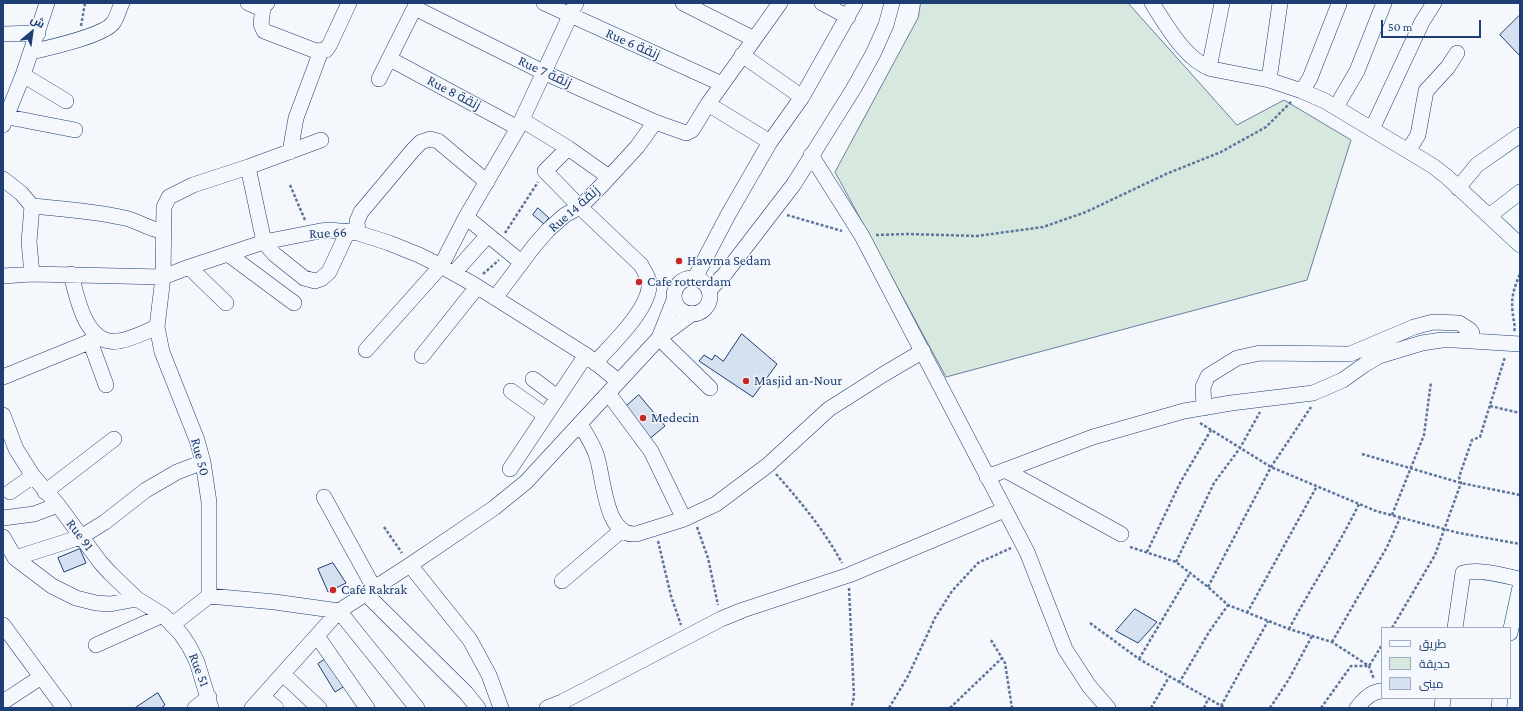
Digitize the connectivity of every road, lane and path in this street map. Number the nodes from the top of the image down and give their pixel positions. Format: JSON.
{"nodes":[{"id":1,"x":47,"y":3,"type":"edge"},
{"id":2,"x":85,"y":3,"type":"edge"},
{"id":3,"x":122,"y":3,"type":"edge"},
{"id":4,"x":248,"y":3,"type":"edge"},
{"id":5,"x":349,"y":3,"type":"edge"},
{"id":6,"x":544,"y":3,"type":"edge"},
{"id":7,"x":683,"y":3,"type":"edge"},
{"id":8,"x":780,"y":3,"type":"edge"},
{"id":9,"x":822,"y":3,"type":"edge"},
{"id":10,"x":855,"y":3,"type":"edge"},
{"id":11,"x":892,"y":3,"type":"edge"},
{"id":12,"x":1152,"y":3,"type":"edge"},
{"id":13,"x":1222,"y":3,"type":"edge"},
{"id":14,"x":1280,"y":3,"type":"edge"},
{"id":15,"x":1384,"y":3,"type":"edge"},
{"id":16,"x":1434,"y":3,"type":"edge"},
{"id":17,"x":1339,"y":4,"type":"edge"},
{"id":18,"x":265,"y":5,"type":"edge"},
{"id":19,"x":416,"y":6,"type":"edge"},
{"id":20,"x":573,"y":9,"type":"edge"},
{"id":21,"x":848,"y":17,"type":"junction"},
{"id":22,"x":38,"y":33,"type":"junction"},
{"id":23,"x":3,"y":34,"type":"edge"},
{"id":24,"x":754,"y":39,"type":"junction"},
{"id":25,"x":78,"y":40,"type":"junction"},
{"id":26,"x":325,"y":47,"type":"junction"},
{"id":27,"x":30,"y":52,"type":"junction"},
{"id":28,"x":1457,"y":53,"type":"dead end"},
{"id":29,"x":742,"y":55,"type":"junction"},
{"id":30,"x":390,"y":59,"type":"junction"},
{"id":31,"x":1209,"y":68,"type":"junction"},
{"id":32,"x":543,"y":72,"type":"junction"},
{"id":33,"x":23,"y":75,"type":"junction"},
{"id":34,"x":379,"y":79,"type":"dead end"},
{"id":35,"x":1269,"y":80,"type":"junction"},
{"id":36,"x":722,"y":84,"type":"junction"},
{"id":37,"x":1302,"y":91,"type":"junction"},
{"id":38,"x":802,"y":96,"type":"junction"},
{"id":39,"x":66,"y":101,"type":"dead end"},
{"id":40,"x":708,"y":104,"type":"junction"},
{"id":41,"x":1336,"y":107,"type":"junction"},
{"id":42,"x":4,"y":120,"type":"edge"},
{"id":43,"x":655,"y":122,"type":"junction"},
{"id":44,"x":520,"y":124,"type":"junction"},
{"id":45,"x":1372,"y":129,"type":"junction"},
{"id":46,"x":74,"y":130,"type":"dead end"},
{"id":47,"x":1520,"y":136,"type":"edge"},
{"id":48,"x":321,"y":140,"type":"dead end"},
{"id":49,"x":770,"y":142,"type":"junction"},
{"id":50,"x":568,"y":148,"type":"junction"},
{"id":51,"x":1408,"y":151,"type":"junction"},
{"id":52,"x":290,"y":152,"type":"junction"},
{"id":53,"x":811,"y":155,"type":"junction"},
{"id":54,"x":248,"y":167,"type":"junction"},
{"id":55,"x":545,"y":171,"type":"junction"},
{"id":56,"x":609,"y":177,"type":"junction"},
{"id":57,"x":3,"y":179,"type":"edge"},
{"id":58,"x":487,"y":182,"type":"junction"},
{"id":59,"x":290,"y":185,"type":"dead end"},
{"id":60,"x":1458,"y":188,"type":"junction"},
{"id":61,"x":1520,"y":192,"type":"edge"},
{"id":62,"x":32,"y":206,"type":"junction"},
{"id":63,"x":580,"y":207,"type":"junction"},
{"id":64,"x":773,"y":212,"type":"junction"},
{"id":65,"x":1488,"y":216,"type":"junction"},
{"id":66,"x":466,"y":217,"type":"junction"},
{"id":67,"x":163,"y":231,"type":"junction"},
{"id":68,"x":353,"y":232,"type":"junction"},
{"id":69,"x":310,"y":233,"type":"junction"},
{"id":70,"x":862,"y":236,"type":"junction"},
{"id":71,"x":264,"y":242,"type":"junction"},
{"id":72,"x":498,"y":243,"type":"junction"},
{"id":73,"x":1520,"y":246,"type":"edge"},
{"id":74,"x":228,"y":254,"type":"junction"},
{"id":75,"x":521,"y":262,"type":"junction"},
{"id":76,"x":189,"y":267,"type":"junction"},
{"id":77,"x":448,"y":270,"type":"junction"},
{"id":78,"x":32,"y":274,"type":"junction"},
{"id":79,"x":72,"y":274,"type":"junction"},
{"id":80,"x":1520,"y":274,"type":"edge"},
{"id":81,"x":3,"y":276,"type":"edge"},
{"id":82,"x":163,"y":277,"type":"junction"},
{"id":83,"x":695,"y":278,"type":"junction"},
{"id":84,"x":475,"y":285,"type":"junction"},
{"id":85,"x":709,"y":290,"type":"junction"},
{"id":86,"x":495,"y":298,"type":"junction"},
{"id":87,"x":674,"y":300,"type":"junction"},
{"id":88,"x":226,"y":303,"type":"dead end"},
{"id":89,"x":294,"y":303,"type":"dead end"},
{"id":90,"x":693,"y":313,"type":"junction"},
{"id":91,"x":157,"y":327,"type":"junction"},
{"id":92,"x":659,"y":338,"type":"junction"},
{"id":93,"x":94,"y":339,"type":"junction"},
{"id":94,"x":1472,"y":340,"type":"junction"},
{"id":95,"x":1515,"y":344,"type":"edge"},
{"id":96,"x":366,"y":350,"type":"dead end"},
{"id":97,"x":923,"y":351,"type":"junction"},
{"id":98,"x":422,"y":356,"type":"dead end"},
{"id":99,"x":591,"y":359,"type":"junction"},
{"id":100,"x":3,"y":377,"type":"edge"},
{"id":101,"x":533,"y":379,"type":"dead end"},
{"id":102,"x":618,"y":382,"type":"junction"},
{"id":103,"x":1431,"y":382,"type":"dead end"},
{"id":104,"x":106,"y":385,"type":"dead end"},
{"id":105,"x":710,"y":388,"type":"dead end"},
{"id":106,"x":512,"y":391,"type":"dead end"},
{"id":107,"x":608,"y":393,"type":"junction"},
{"id":108,"x":557,"y":397,"type":"junction"},
{"id":109,"x":1268,"y":398,"type":"junction"},
{"id":110,"x":1490,"y":406,"type":"junction"},
{"id":111,"x":1312,"y":407,"type":"dead end"},
{"id":112,"x":1204,"y":408,"type":"junction"},
{"id":113,"x":1184,"y":411,"type":"junction"},
{"id":114,"x":1520,"y":413,"type":"edge"},
{"id":115,"x":3,"y":415,"type":"edge"},
{"id":116,"x":546,"y":415,"type":"junction"},
{"id":117,"x":580,"y":424,"type":"junction"},
{"id":118,"x":1211,"y":430,"type":"junction"},
{"id":119,"x":114,"y":439,"type":"dead end"},
{"id":120,"x":1240,"y":448,"type":"junction"},
{"id":121,"x":1362,"y":454,"type":"dead end"},
{"id":122,"x":203,"y":462,"type":"junction"},
{"id":123,"x":1271,"y":466,"type":"junction"},
{"id":124,"x":1411,"y":468,"type":"junction"},
{"id":125,"x":510,"y":469,"type":"dead end"},
{"id":126,"x":1005,"y":470,"type":"junction"},
{"id":127,"x":33,"y":476,"type":"junction"},
{"id":128,"x":987,"y":477,"type":"junction"},
{"id":129,"x":1461,"y":483,"type":"junction"},
{"id":130,"x":1317,"y":486,"type":"junction"},
{"id":131,"x":10,"y":492,"type":"dead end"},
{"id":132,"x":45,"y":492,"type":"junction"},
{"id":133,"x":1520,"y":495,"type":"edge"},
{"id":134,"x":324,"y":497,"type":"dead end"},
{"id":135,"x":1359,"y":504,"type":"junction"},
{"id":136,"x":58,"y":506,"type":"junction"},
{"id":137,"x":1004,"y":510,"type":"junction"},
{"id":138,"x":1392,"y":515,"type":"junction"},
{"id":139,"x":688,"y":517,"type":"junction"},
{"id":140,"x":3,"y":518,"type":"edge"},
{"id":141,"x":1400,"y":518,"type":"junction"},
{"id":142,"x":384,"y":527,"type":"dead end"},
{"id":143,"x":654,"y":527,"type":"junction"},
{"id":144,"x":622,"y":530,"type":"junction"},
{"id":145,"x":1445,"y":530,"type":"junction"},
{"id":146,"x":1121,"y":534,"type":"dead end"},
{"id":147,"x":3,"y":537,"type":"edge"},
{"id":148,"x":81,"y":537,"type":"junction"},
{"id":149,"x":1022,"y":543,"type":"junction"},
{"id":150,"x":1520,"y":544,"type":"edge"},
{"id":151,"x":1130,"y":547,"type":"dead end"},
{"id":152,"x":1147,"y":552,"type":"junction"},
{"id":153,"x":15,"y":558,"type":"junction"},
{"id":154,"x":1176,"y":562,"type":"junction"},
{"id":155,"x":410,"y":565,"type":"junction"},
{"id":156,"x":1190,"y":573,"type":"junction"},
{"id":157,"x":1520,"y":579,"type":"edge"},
{"id":158,"x":562,"y":581,"type":"dead end"},
{"id":159,"x":1208,"y":587,"type":"junction"},
{"id":160,"x":1520,"y":587,"type":"edge"},
{"id":161,"x":370,"y":591,"type":"junction"},
{"id":162,"x":209,"y":596,"type":"junction"},
{"id":163,"x":137,"y":599,"type":"junction"},
{"id":164,"x":1228,"y":605,"type":"junction"},
{"id":165,"x":339,"y":611,"type":"junction"},
{"id":166,"x":1247,"y":613,"type":"junction"},
{"id":167,"x":721,"y":620,"type":"junction"},
{"id":168,"x":1268,"y":621,"type":"junction"},
{"id":169,"x":1090,"y":623,"type":"dead end"},
{"id":170,"x":3,"y":625,"type":"edge"},
{"id":171,"x":172,"y":625,"type":"junction"},
{"id":172,"x":1393,"y":627,"type":"edge"},
{"id":173,"x":1455,"y":627,"type":"edge"},
{"id":174,"x":1511,"y":628,"type":"edge"},
{"id":175,"x":1290,"y":629,"type":"junction"},
{"id":176,"x":317,"y":636,"type":"junction"},
{"id":177,"x":1312,"y":636,"type":"junction"},
{"id":178,"x":686,"y":637,"type":"junction"},
{"id":179,"x":991,"y":640,"type":"dead end"},
{"id":180,"x":1332,"y":642,"type":"junction"},
{"id":181,"x":96,"y":645,"type":"dead end"},
{"id":182,"x":1381,"y":647,"type":"edge"},
{"id":183,"x":1002,"y":658,"type":"junction"},
{"id":184,"x":1139,"y":659,"type":"junction"},
{"id":185,"x":1369,"y":666,"type":"junction"},
{"id":186,"x":283,"y":674,"type":"junction"},
{"id":187,"x":41,"y":677,"type":"junction"},
{"id":188,"x":1168,"y":677,"type":"junction"},
{"id":189,"x":1179,"y":683,"type":"junction"},
{"id":190,"x":1380,"y":691,"type":"edge"},
{"id":191,"x":263,"y":697,"type":"junction"},
{"id":192,"x":1208,"y":699,"type":"junction"},
{"id":193,"x":3,"y":702,"type":"edge"},
{"id":194,"x":210,"y":702,"type":"edge"},
{"id":195,"x":1220,"y":706,"type":"junction"},
{"id":196,"x":64,"y":708,"type":"edge"},
{"id":197,"x":195,"y":708,"type":"edge"},
{"id":198,"x":252,"y":708,"type":"edge"},
{"id":199,"x":276,"y":708,"type":"edge"},
{"id":200,"x":319,"y":708,"type":"edge"},
{"id":201,"x":367,"y":708,"type":"edge"},
{"id":202,"x":418,"y":708,"type":"edge"},
{"id":203,"x":478,"y":708,"type":"edge"},
{"id":204,"x":501,"y":708,"type":"edge"},
{"id":205,"x":547,"y":708,"type":"edge"},
{"id":206,"x":888,"y":708,"type":"edge"},
{"id":207,"x":950,"y":708,"type":"edge"},
{"id":208,"x":1012,"y":708,"type":"edge"},
{"id":209,"x":1108,"y":708,"type":"edge"},
{"id":210,"x":1151,"y":708,"type":"edge"},
{"id":211,"x":1204,"y":708,"type":"edge"},
{"id":212,"x":1225,"y":708,"type":"edge"},
{"id":213,"x":1270,"y":708,"type":"edge"},
{"id":214,"x":1321,"y":708,"type":"edge"},
{"id":215,"x":1357,"y":708,"type":"edge"}],
"edges":[{"from":1,"to":22,"type":"street"},
{"from":2,"to":25,"type":"path"},
{"from":3,"to":25,"type":"street"},
{"from":4,"to":18,"type":"street"},
{"from":5,"to":26,"type":"street"},
{"from":6,"to":20,"type":"street","name":"Rue 6 زنقة"},
{"from":7,"to":24,"type":"street"},
{"from":8,"to":24,"type":"street"},
{"from":9,"to":21,"type":"street"},
{"from":10,"to":21,"type":"street"},
{"from":11,"to":53,"type":"street"},
{"from":12,"to":31,"type":"street"},
{"from":13,"to":31,"type":"street"},
{"from":14,"to":35,"type":"street"},
{"from":15,"to":41,"type":"street"},
{"from":16,"to":45,"type":"street"},
{"from":17,"to":37,"type":"street"},
{"from":18,"to":26,"type":"street"},
{"from":19,"to":30,"type":"street"},
{"from":19,"to":32,"type":"street","name":"Rue 7 زنقة"},
{"from":20,"to":32,"type":"street"},
{"from":20,"to":36,"type":"street","name":"Rue 6 زنقة"},
{"from":21,"to":38,"type":"street"},
{"from":22,"to":23,"type":"street"},
{"from":22,"to":27,"type":"street"},
{"from":24,"to":29,"type":"street"},
{"from":25,"to":27,"type":"street"},
{"from":26,"to":52,"type":"street"},
{"from":27,"to":33,"type":"street"},
{"from":28,"to":51,"type":"street"},
{"from":29,"to":36,"type":"street"},
{"from":29,"to":38,"type":"street"},
{"from":30,"to":34,"type":"street"},
{"from":30,"to":44,"type":"street","name":"Rue 8 زنقة"},
{"from":31,"to":35,"type":"street"},
{"from":32,"to":43,"type":"street","name":"Rue 7 زنقة"},
{"from":32,"to":44,"type":"street"},
{"from":33,"to":39,"type":"street"},
{"from":33,"to":42,"type":"street"},
{"from":35,"to":37,"type":"street"},
{"from":36,"to":40,"type":"street"},
{"from":37,"to":41,"type":"street"},
{"from":37,"to":70,"type":"path"},
{"from":38,"to":49,"type":"street"},
{"from":40,"to":43,"type":"street","name":"Rue 7 زنقة"},
{"from":40,"to":49,"type":"street"},
{"from":41,"to":45,"type":"street"},
{"from":42,"to":46,"type":"street"},
{"from":43,"to":56,"type":"street","name":"Rue 14 زنقة"},
{"from":44,"to":50,"type":"street","name":"Rue 8 زنقة"},
{"from":44,"to":58,"type":"street"},
{"from":45,"to":51,"type":"street"},
{"from":47,"to":60,"type":"street"},
{"from":48,"to":52,"type":"street","name":"Rue 50"},
{"from":49,"to":83,"type":"street"},
{"from":50,"to":55,"type":"street"},
{"from":50,"to":56,"type":"street","name":"Rue 8 زنقة"},
{"from":51,"to":60,"type":"street"},
{"from":52,"to":54,"type":"street","name":"Rue 50"},
{"from":53,"to":64,"type":"street"},
{"from":53,"to":70,"type":"street"},
{"from":54,"to":67,"type":"street","name":"Rue 50"},
{"from":54,"to":71,"type":"street"},
{"from":55,"to":63,"type":"street"},
{"from":55,"to":72,"type":"path"},
{"from":56,"to":63,"type":"street","name":"Rue 14 زنقة"},
{"from":57,"to":62,"type":"street"},
{"from":58,"to":66,"type":"street"},
{"from":58,"to":68,"type":"street"},
{"from":59,"to":69,"type":"path"},
{"from":60,"to":65,"type":"street"},
{"from":61,"to":65,"type":"street"},
{"from":62,"to":67,"type":"street"},
{"from":62,"to":78,"type":"street"},
{"from":63,"to":75,"type":"street","name":"Rue 14 زنقة"},
{"from":63,"to":99,"type":"street"},
{"from":64,"to":70,"type":"path"},
{"from":64,"to":85,"type":"street"},
{"from":65,"to":73,"type":"street"},
{"from":66,"to":72,"type":"street"},
{"from":66,"to":77,"type":"street"},
{"from":67,"to":82,"type":"street","name":"Rue 50"},
{"from":68,"to":69,"type":"street","name":"Rue 66"},
{"from":68,"to":71,"type":"street"},
{"from":68,"to":77,"type":"street","name":"Rue 66"},
{"from":69,"to":71,"type":"street","name":"Rue 66"},
{"from":70,"to":97,"type":"street"},
{"from":71,"to":74,"type":"street","name":"Rue 66"},
{"from":72,"to":75,"type":"street"},
{"from":72,"to":77,"type":"street"},
{"from":72,"to":84,"type":"path"},
{"from":74,"to":76,"type":"street","name":"Rue 66"},
{"from":74,"to":89,"type":"street"},
{"from":75,"to":86,"type":"street","name":"Rue 14 زنقة"},
{"from":76,"to":82,"type":"street","name":"Rue 66"},
{"from":76,"to":88,"type":"street"},
{"from":77,"to":84,"type":"street","name":"Rue 66"},
{"from":77,"to":96,"type":"street"},
{"from":78,"to":79,"type":"street","name":"Rue 66"},
{"from":78,"to":81,"type":"street","name":"Rue 66"},
{"from":79,"to":82,"type":"street","name":"Rue 66"},
{"from":79,"to":93,"type":"street"},
{"from":80,"to":95,"type":"path"},
{"from":82,"to":91,"type":"street","name":"Rue 50"},
{"from":83,"to":85,"type":"street"},
{"from":83,"to":87,"type":"street"},
{"from":84,"to":86,"type":"street","name":"Rue 66"},
{"from":84,"to":98,"type":"street"},
{"from":85,"to":90,"type":"street"},
{"from":86,"to":99,"type":"street","name":"Rue 66"},
{"from":87,"to":90,"type":"street"},
{"from":87,"to":92,"type":"street"},
{"from":90,"to":92,"type":"street"},
{"from":91,"to":93,"type":"street"},
{"from":91,"to":122,"type":"street","name":"Rue 50"},
{"from":92,"to":102,"type":"street"},
{"from":92,"to":105,"type":"street"},
{"from":93,"to":100,"type":"street"},
{"from":93,"to":104,"type":"street"},
{"from":94,"to":95,"type":"street"},
{"from":94,"to":109,"type":"street"},
{"from":94,"to":112,"type":"street"},
{"from":95,"to":110,"type":"path"},
{"from":97,"to":128,"type":"street"},
{"from":97,"to":139,"type":"street"},
{"from":99,"to":102,"type":"street","name":"Rue 66"},
{"from":99,"to":108,"type":"street"},
{"from":101,"to":108,"type":"street"},
{"from":102,"to":107,"type":"street"},
{"from":103,"to":124,"type":"path"},
{"from":106,"to":116,"type":"street"},
{"from":107,"to":117,"type":"street"},
{"from":107,"to":139,"type":"street"},
{"from":108,"to":116,"type":"street"},
{"from":109,"to":112,"type":"street"},
{"from":109,"to":120,"type":"path"},
{"from":110,"to":114,"type":"path"},
{"from":110,"to":129,"type":"path"},
{"from":111,"to":123,"type":"path"},
{"from":112,"to":113,"type":"street"},
{"from":113,"to":118,"type":"path"},
{"from":113,"to":126,"type":"street"},
{"from":115,"to":127,"type":"street","name":"Rue 91"},
{"from":116,"to":125,"type":"street"},
{"from":117,"to":144,"type":"street"},
{"from":117,"to":155,"type":"street"},
{"from":118,"to":120,"type":"path"},
{"from":118,"to":152,"type":"path"},
{"from":119,"to":132,"type":"street"},
{"from":120,"to":123,"type":"path"},
{"from":120,"to":154,"type":"path"},
{"from":121,"to":124,"type":"path"},
{"from":122,"to":148,"type":"street"},
{"from":122,"to":162,"type":"street","name":"Rue 50"},
{"from":123,"to":130,"type":"path"},
{"from":123,"to":159,"type":"path"},
{"from":124,"to":129,"type":"path"},
{"from":124,"to":138,"type":"path"},
{"from":126,"to":128,"type":"street"},
{"from":126,"to":146,"type":"street"},
{"from":127,"to":131,"type":"street"},
{"from":127,"to":132,"type":"street","name":"Rue 91"},
{"from":128,"to":137,"type":"street"},
{"from":129,"to":133,"type":"path"},
{"from":129,"to":145,"type":"path"},
{"from":130,"to":135,"type":"path"},
{"from":130,"to":166,"type":"path"},
{"from":132,"to":136,"type":"street","name":"Rue 91"},
{"from":134,"to":161,"type":"street"},
{"from":135,"to":138,"type":"path"},
{"from":135,"to":175,"type":"path"},
{"from":136,"to":140,"type":"street"},
{"from":136,"to":148,"type":"street","name":"Rue 91"},
{"from":137,"to":149,"type":"street"},
{"from":137,"to":167,"type":"street"},
{"from":138,"to":141,"type":"path"},
{"from":139,"to":143,"type":"street"},
{"from":139,"to":167,"type":"path"},
{"from":141,"to":145,"type":"path"},
{"from":141,"to":180,"type":"path"},
{"from":142,"to":155,"type":"path"},
{"from":143,"to":144,"type":"street"},
{"from":143,"to":178,"type":"path"},
{"from":144,"to":158,"type":"street"},
{"from":145,"to":150,"type":"path"},
{"from":145,"to":172,"type":"path"},
{"from":147,"to":153,"type":"street"},
{"from":148,"to":153,"type":"street"},
{"from":148,"to":163,"type":"street","name":"Rue 91"},
{"from":149,"to":206,"type":"path"},
{"from":149,"to":209,"type":"street"},
{"from":151,"to":152,"type":"path"},
{"from":152,"to":154,"type":"path"},
{"from":153,"to":163,"type":"street"},
{"from":154,"to":156,"type":"path"},
{"from":155,"to":161,"type":"street"},
{"from":155,"to":204,"type":"street"},
{"from":156,"to":159,"type":"path"},
{"from":156,"to":184,"type":"path"},
{"from":157,"to":173,"type":"street"},
{"from":159,"to":164,"type":"path"},
{"from":160,"to":174,"type":"street"},
{"from":161,"to":165,"type":"street"},
{"from":161,"to":203,"type":"street"},
{"from":162,"to":165,"type":"street"},
{"from":162,"to":171,"type":"street"},
{"from":163,"to":171,"type":"street","name":"Rue 91"},
{"from":164,"to":166,"type":"path"},
{"from":164,"to":189,"type":"path"},
{"from":165,"to":176,"type":"street"},
{"from":165,"to":202,"type":"street"},
{"from":166,"to":168,"type":"path"},
{"from":167,"to":178,"type":"street"},
{"from":168,"to":175,"type":"path"},
{"from":168,"to":195,"type":"path"},
{"from":169,"to":184,"type":"path"},
{"from":170,"to":187,"type":"street"},
{"from":171,"to":181,"type":"street"},
{"from":171,"to":194,"type":"street","name":"Rue 51"},
{"from":175,"to":177,"type":"path"},
{"from":176,"to":186,"type":"street"},
{"from":176,"to":201,"type":"street"},
{"from":177,"to":180,"type":"path"},
{"from":177,"to":213,"type":"path"},
{"from":178,"to":205,"type":"street"},
{"from":179,"to":183,"type":"path"},
{"from":180,"to":185,"type":"path"},
{"from":182,"to":185,"type":"path"},
{"from":183,"to":207,"type":"path"},
{"from":183,"to":208,"type":"path"},
{"from":184,"to":188,"type":"path"},
{"from":185,"to":190,"type":"path"},
{"from":185,"to":214,"type":"path"},
{"from":186,"to":191,"type":"street"},
{"from":186,"to":200,"type":"street"},
{"from":187,"to":193,"type":"street"},
{"from":187,"to":196,"type":"street"},
{"from":188,"to":189,"type":"path"},
{"from":188,"to":210,"type":"path"},
{"from":189,"to":192,"type":"path"},
{"from":190,"to":215,"type":"street"},
{"from":191,"to":198,"type":"street"},
{"from":191,"to":199,"type":"street"},
{"from":192,"to":195,"type":"path"},
{"from":192,"to":211,"type":"path"},
{"from":194,"to":197,"type":"street"},
{"from":195,"to":212,"type":"path"}]}
